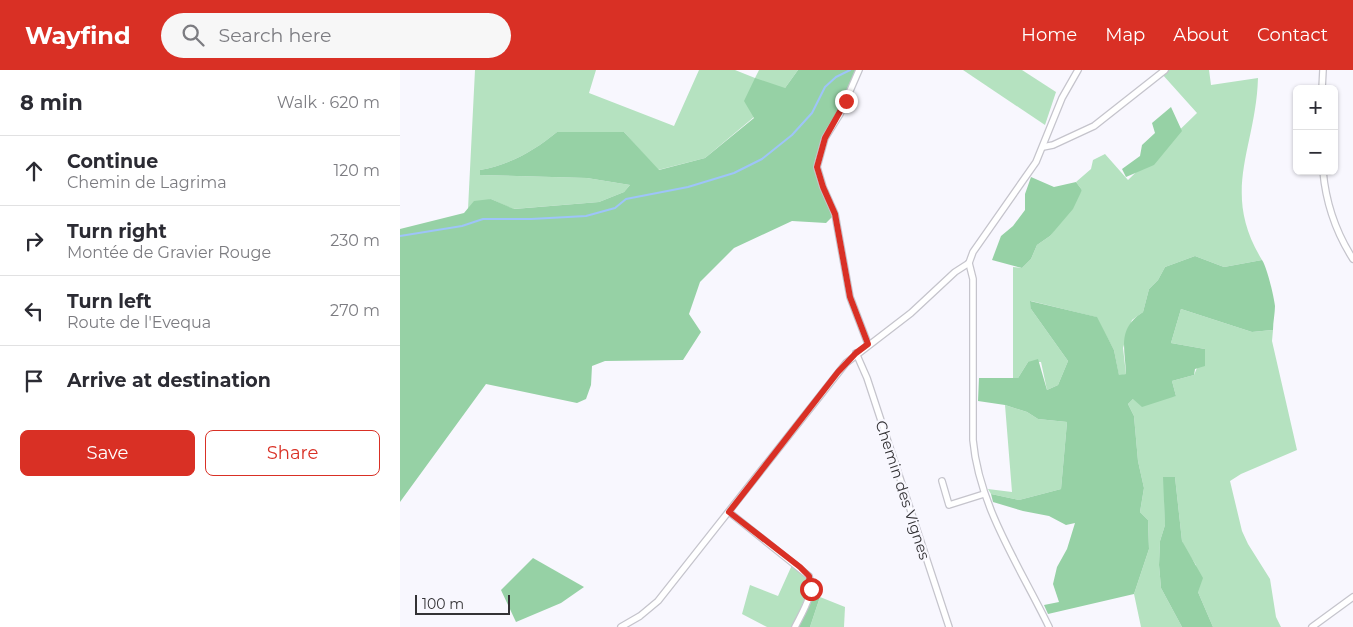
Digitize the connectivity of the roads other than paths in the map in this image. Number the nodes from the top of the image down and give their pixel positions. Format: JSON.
{"nodes":[{"id":1,"x":860,"y":70,"type":"edge"},
{"id":2,"x":1078,"y":70,"type":"edge"},
{"id":3,"x":1165,"y":70,"type":"edge"},
{"id":4,"x":1323,"y":70,"type":"edge"},
{"id":5,"x":1322,"y":85,"type":"edge"},
{"id":6,"x":1043,"y":147,"type":"junction"},
{"id":7,"x":1324,"y":175,"type":"edge"},
{"id":8,"x":1353,"y":259,"type":"edge"},
{"id":9,"x":969,"y":263,"type":"junction"},
{"id":10,"x":868,"y":344,"type":"junction"},
{"id":11,"x":856,"y":353,"type":"junction"},
{"id":12,"x":942,"y":481,"type":"dead end"},
{"id":13,"x":984,"y":494,"type":"junction"},
{"id":14,"x":729,"y":512,"type":"junction"},
{"id":15,"x":1353,"y":597,"type":"edge"},
{"id":16,"x":621,"y":627,"type":"edge"},
{"id":17,"x":795,"y":627,"type":"edge"},
{"id":18,"x":949,"y":627,"type":"edge"},
{"id":19,"x":1048,"y":627,"type":"edge"},
{"id":20,"x":1312,"y":627,"type":"edge"}],
"edges":[{"from":1,"to":10,"type":"street"},
{"from":2,"to":6,"type":"street"},
{"from":3,"to":6,"type":"street"},
{"from":4,"to":5,"type":"street"},
{"from":6,"to":9,"type":"street"},
{"from":7,"to":8,"type":"street"},
{"from":9,"to":10,"type":"street"},
{"from":9,"to":13,"type":"street"},
{"from":10,"to":11,"type":"street"},
{"from":11,"to":14,"type":"street"},
{"from":11,"to":18,"type":"street","name":"Chemin des Vignes"},
{"from":12,"to":13,"type":"street"},
{"from":13,"to":19,"type":"street"},
{"from":14,"to":16,"type":"street"},
{"from":14,"to":17,"type":"street"},
{"from":15,"to":20,"type":"street"}]}
